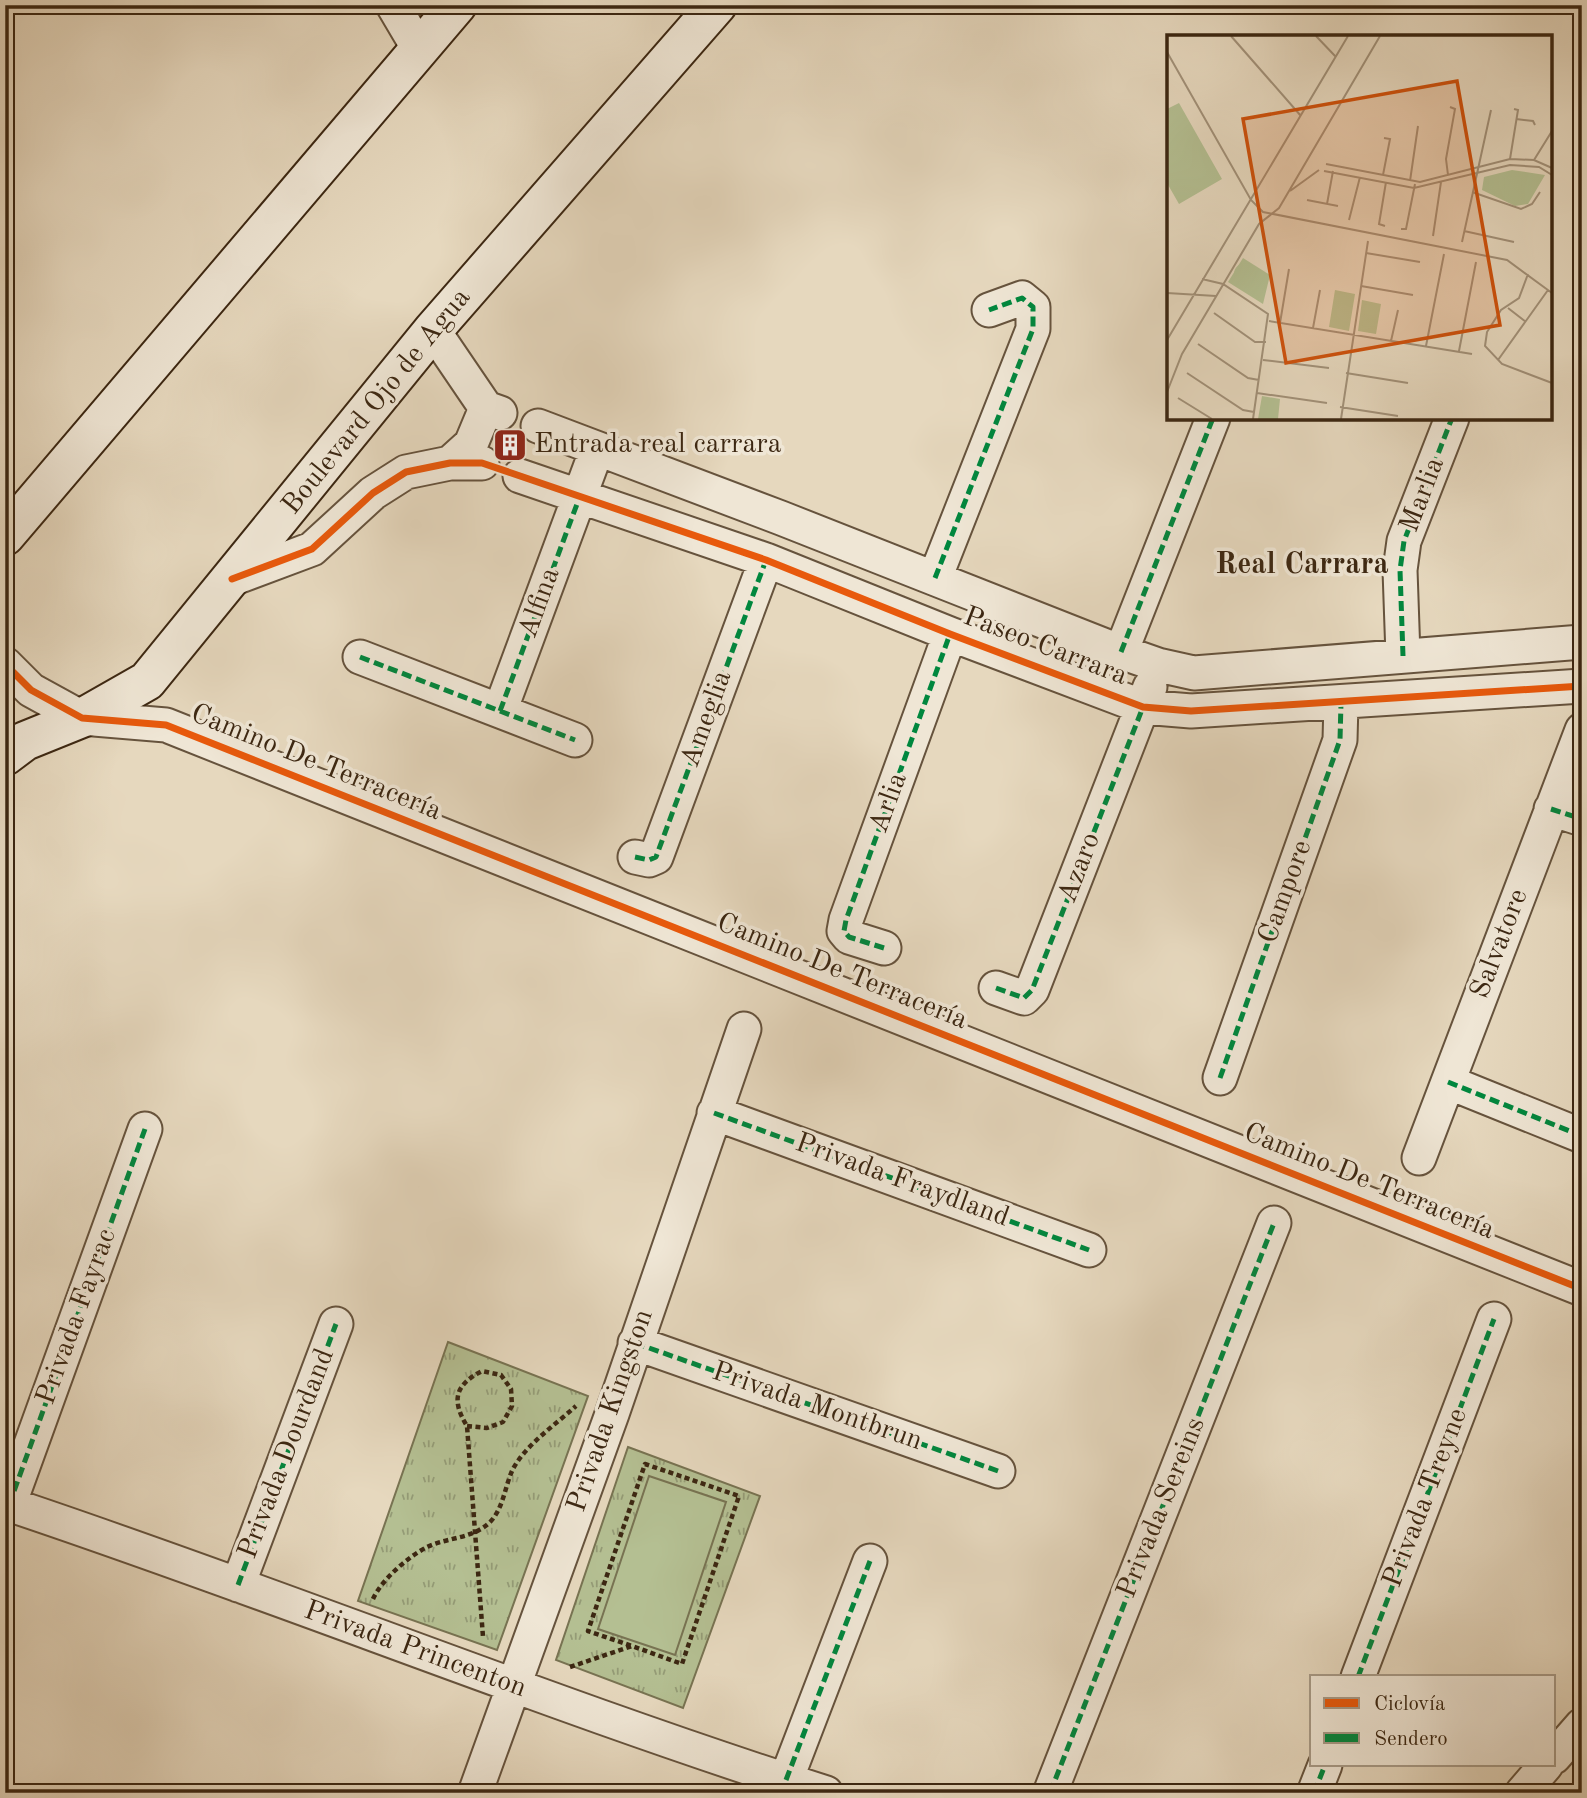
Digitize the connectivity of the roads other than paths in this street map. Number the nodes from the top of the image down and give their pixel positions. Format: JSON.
{"nodes":[{"id":1,"x":393,"y":5,"type":"edge"},
{"id":2,"x":457,"y":5,"type":"edge"},
{"id":3,"x":717,"y":5,"type":"edge"},
{"id":4,"x":419,"y":49,"type":"junction"},
{"id":5,"x":989,"y":310,"type":"dead end"},
{"id":6,"x":433,"y":330,"type":"junction"},
{"id":7,"x":1212,"y":420,"type":"edge"},
{"id":8,"x":1450,"y":420,"type":"edge"},
{"id":9,"x":538,"y":426,"type":"dead end"},
{"id":10,"x":597,"y":449,"type":"junction"},
{"id":11,"x":520,"y":476,"type":"dead end"},
{"id":12,"x":580,"y":496,"type":"junction"},
{"id":13,"x":5,"y":536,"type":"edge"},
{"id":14,"x":766,"y":561,"type":"junction"},
{"id":15,"x":935,"y":578,"type":"junction"},
{"id":16,"x":232,"y":579,"type":"junction"},
{"id":17,"x":950,"y":634,"type":"junction"},
{"id":18,"x":1582,"y":642,"type":"edge"},
{"id":19,"x":1121,"y":652,"type":"junction"},
{"id":20,"x":1403,"y":656,"type":"junction"},
{"id":21,"x":360,"y":657,"type":"dead end"},
{"id":22,"x":5,"y":664,"type":"edge"},
{"id":23,"x":1158,"y":665,"type":"junction"},
{"id":24,"x":1582,"y":686,"type":"edge"},
{"id":25,"x":1341,"y":703,"type":"junction"},
{"id":26,"x":1143,"y":707,"type":"junction"},
{"id":27,"x":500,"y":711,"type":"junction"},
{"id":28,"x":82,"y":718,"type":"junction"},
{"id":29,"x":1582,"y":730,"type":"edge"},
{"id":30,"x":575,"y":740,"type":"dead end"},
{"id":31,"x":5,"y":756,"type":"edge"},
{"id":32,"x":1567,"y":814,"type":"edge"},
{"id":33,"x":635,"y":857,"type":"dead end"},
{"id":34,"x":884,"y":948,"type":"dead end"},
{"id":35,"x":996,"y":988,"type":"dead end"},
{"id":36,"x":744,"y":1029,"type":"dead end"},
{"id":37,"x":1220,"y":1078,"type":"dead end"},
{"id":38,"x":1448,"y":1082,"type":"junction"},
{"id":39,"x":714,"y":1112,"type":"junction"},
{"id":40,"x":145,"y":1129,"type":"dead end"},
{"id":41,"x":1582,"y":1136,"type":"edge"},
{"id":42,"x":1419,"y":1158,"type":"dead end"},
{"id":43,"x":1274,"y":1223,"type":"dead end"},
{"id":44,"x":1089,"y":1250,"type":"dead end"},
{"id":45,"x":1582,"y":1289,"type":"edge"},
{"id":46,"x":1494,"y":1319,"type":"dead end"},
{"id":47,"x":336,"y":1324,"type":"dead end"},
{"id":48,"x":635,"y":1343,"type":"junction"},
{"id":49,"x":998,"y":1471,"type":"dead end"},
{"id":50,"x":7,"y":1504,"type":"edge"},
{"id":51,"x":870,"y":1561,"type":"dead end"},
{"id":52,"x":238,"y":1585,"type":"junction"},
{"id":53,"x":1359,"y":1675,"type":"edge"},
{"id":54,"x":499,"y":1682,"type":"junction"},
{"id":55,"x":1582,"y":1725,"type":"edge"},
{"id":56,"x":1556,"y":1754,"type":"edge"},
{"id":57,"x":1325,"y":1766,"type":"edge"},
{"id":58,"x":1545,"y":1766,"type":"edge"},
{"id":59,"x":786,"y":1780,"type":"junction"},
{"id":60,"x":475,"y":1793,"type":"edge"},
{"id":61,"x":826,"y":1793,"type":"edge"},
{"id":62,"x":1050,"y":1793,"type":"edge"},
{"id":63,"x":1314,"y":1793,"type":"edge"},
{"id":64,"x":1521,"y":1793,"type":"edge"}],
"edges":[{"from":1,"to":4,"type":"street"},
{"from":2,"to":4,"type":"street"},
{"from":3,"to":6,"type":"street","name":"Boulevard Ojo de Agua"},
{"from":4,"to":13,"type":"street"},
{"from":5,"to":15,"type":"street"},
{"from":6,"to":16,"type":"street","name":"Boulevard Ojo de Agua"},
{"from":6,"to":16,"type":"street"},
{"from":7,"to":19,"type":"street"},
{"from":8,"to":20,"type":"street","name":"Marlia"},
{"from":9,"to":10,"type":"street","name":"Paseo Carrara"},
{"from":10,"to":12,"type":"street","name":"Alfina"},
{"from":10,"to":15,"type":"street","name":"Paseo Carrara"},
{"from":11,"to":12,"type":"street","name":"Paseo Carrara"},
{"from":12,"to":14,"type":"street","name":"Paseo Carrara"},
{"from":12,"to":27,"type":"street","name":"Alfina"},
{"from":14,"to":17,"type":"street","name":"Paseo Carrara"},
{"from":14,"to":33,"type":"street","name":"Ameglia"},
{"from":15,"to":19,"type":"street","name":"Paseo Carrara"},
{"from":16,"to":28,"type":"street","name":"Boulevard Ojo de Agua"},
{"from":17,"to":26,"type":"street","name":"Paseo Carrara"},
{"from":17,"to":34,"type":"street","name":"Arlia"},
{"from":18,"to":20,"type":"street","name":"Paseo Carrara"},
{"from":19,"to":23,"type":"street","name":"Paseo Carrara"},
{"from":20,"to":23,"type":"street","name":"Paseo Carrara"},
{"from":21,"to":27,"type":"street"},
{"from":22,"to":28,"type":"street"},
{"from":23,"to":26,"type":"street"},
{"from":24,"to":25,"type":"street","name":"Paseo Carrara"},
{"from":25,"to":26,"type":"street","name":"Paseo Carrara"},
{"from":25,"to":37,"type":"street","name":"Campore"},
{"from":26,"to":35,"type":"street","name":"Azaro"},
{"from":27,"to":30,"type":"street"},
{"from":28,"to":31,"type":"street","name":"Boulevard Ojo de Agua"},
{"from":28,"to":45,"type":"street","name":"Camino De Terracería"},
{"from":29,"to":32,"type":"street","name":"Salvatore"},
{"from":32,"to":38,"type":"street","name":"Salvatore"},
{"from":36,"to":39,"type":"street","name":"Privada Kingston"},
{"from":38,"to":41,"type":"street"},
{"from":38,"to":42,"type":"street","name":"Salvatore"},
{"from":39,"to":44,"type":"street","name":"Privada Fraydland"},
{"from":39,"to":48,"type":"street","name":"Privada Kingston"},
{"from":40,"to":50,"type":"street","name":"Privada Fayrac"},
{"from":43,"to":62,"type":"street","name":"Privada Sereins"},
{"from":46,"to":53,"type":"street","name":"Privada Treyne"},
{"from":47,"to":52,"type":"street","name":"Privada Dourdand"},
{"from":48,"to":49,"type":"street","name":"Privada Montbrun"},
{"from":48,"to":54,"type":"street","name":"Privada Kingston"},
{"from":50,"to":52,"type":"street","name":"Privada Princenton"},
{"from":51,"to":59,"type":"street"},
{"from":52,"to":54,"type":"street","name":"Privada Princenton"},
{"from":54,"to":59,"type":"street","name":"Privada Princenton"},
{"from":54,"to":60,"type":"street","name":"Privada Kingston"},
{"from":55,"to":56,"type":"street"},
{"from":57,"to":63,"type":"street"},
{"from":58,"to":64,"type":"street"},
{"from":59,"to":61,"type":"street","name":"Privada Princenton"}]}
